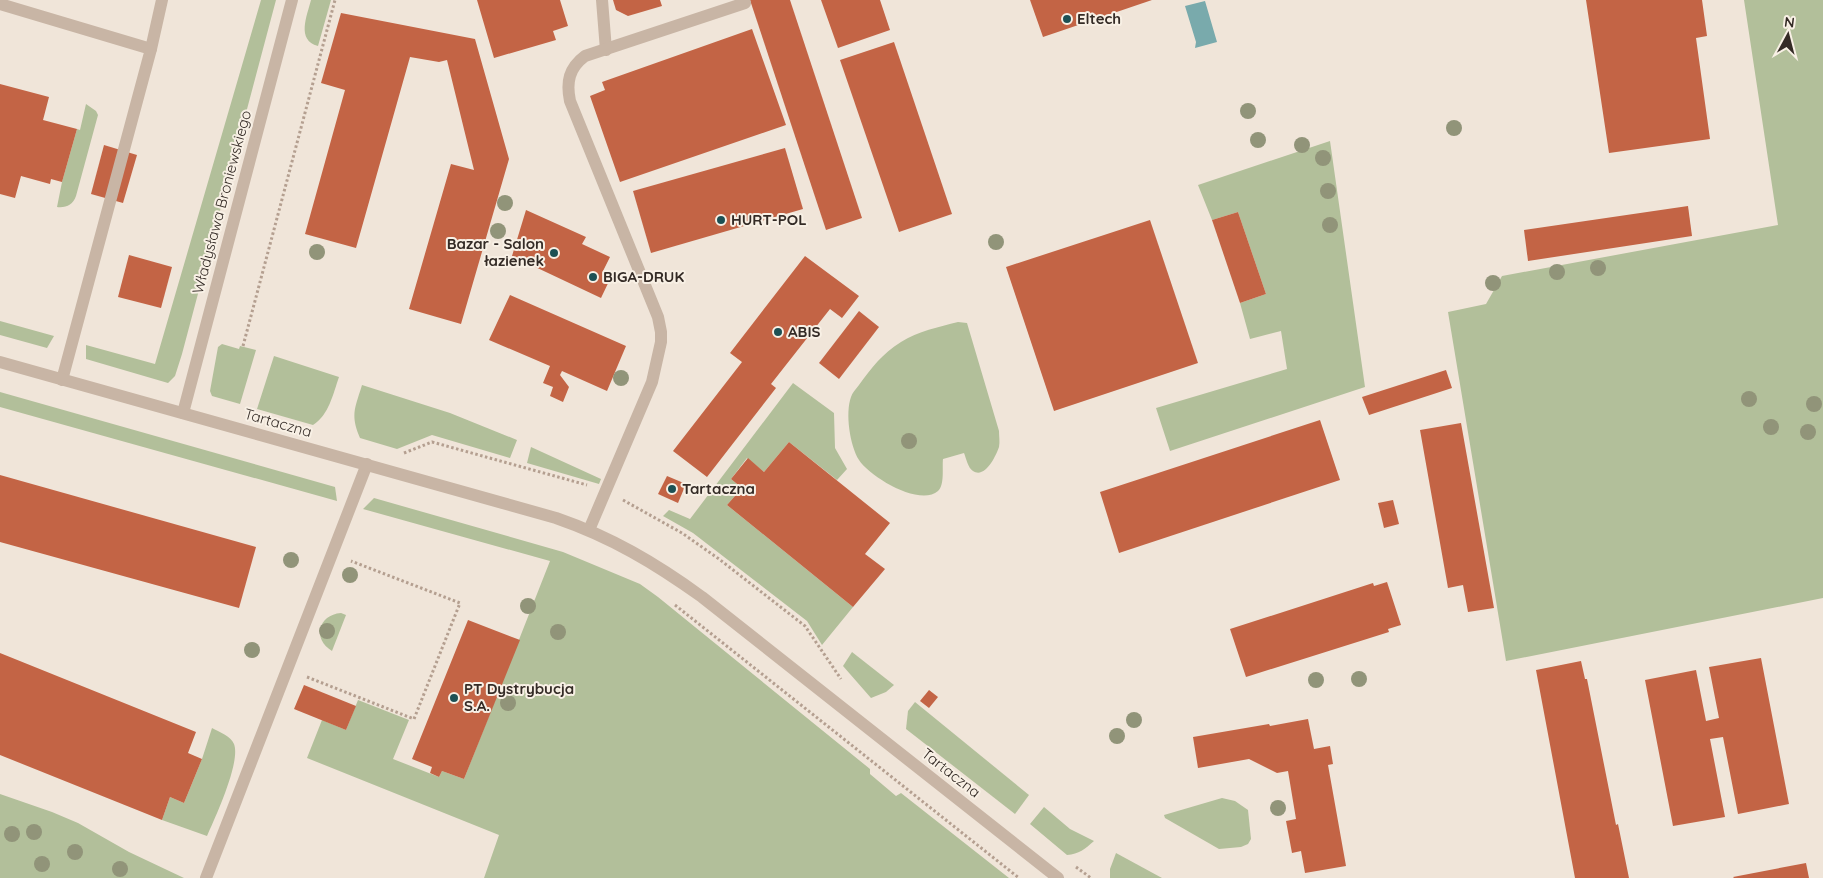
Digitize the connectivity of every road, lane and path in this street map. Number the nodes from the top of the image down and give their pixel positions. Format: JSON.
{"nodes":[{"id":1,"x":162,"y":0,"type":"edge"},
{"id":2,"x":292,"y":0,"type":"edge"},
{"id":3,"x":335,"y":0,"type":"edge"},
{"id":4,"x":602,"y":0,"type":"edge"},
{"id":5,"x":745,"y":3,"type":"dead end"},
{"id":6,"x":0,"y":4,"type":"edge"},
{"id":7,"x":151,"y":49,"type":"junction"},
{"id":8,"x":606,"y":50,"type":"junction"},
{"id":9,"x":243,"y":346,"type":"dead end"},
{"id":10,"x":0,"y":362,"type":"edge"},
{"id":11,"x":62,"y":380,"type":"junction"},
{"id":12,"x":183,"y":413,"type":"junction"},
{"id":13,"x":366,"y":464,"type":"junction"},
{"id":14,"x":589,"y":530,"type":"junction"},
{"id":15,"x":332,"y":554,"type":"junction"},
{"id":16,"x":667,"y":599,"type":"dead end"},
{"id":17,"x":287,"y":669,"type":"junction"},
{"id":18,"x":206,"y":878,"type":"edge"},
{"id":19,"x":1019,"y":878,"type":"edge"},
{"id":20,"x":1058,"y":878,"type":"edge"}],
"edges":[{"from":1,"to":7,"type":"street"},
{"from":2,"to":12,"type":"street","name":"Władysława Broniewskiego"},
{"from":3,"to":9,"type":"path"},
{"from":4,"to":8,"type":"street"},
{"from":5,"to":8,"type":"street"},
{"from":6,"to":7,"type":"street"},
{"from":7,"to":11,"type":"street"},
{"from":8,"to":14,"type":"street"},
{"from":10,"to":11,"type":"street","name":"Tartaczna"},
{"from":11,"to":12,"type":"street","name":"Tartaczna"},
{"from":12,"to":13,"type":"street","name":"Tartaczna"},
{"from":13,"to":14,"type":"street","name":"Tartaczna"},
{"from":13,"to":15,"type":"street"},
{"from":14,"to":20,"type":"street","name":"Tartaczna"},
{"from":15,"to":17,"type":"street"},
{"from":15,"to":17,"type":"path"},
{"from":16,"to":19,"type":"path"},
{"from":17,"to":18,"type":"street"}]}
